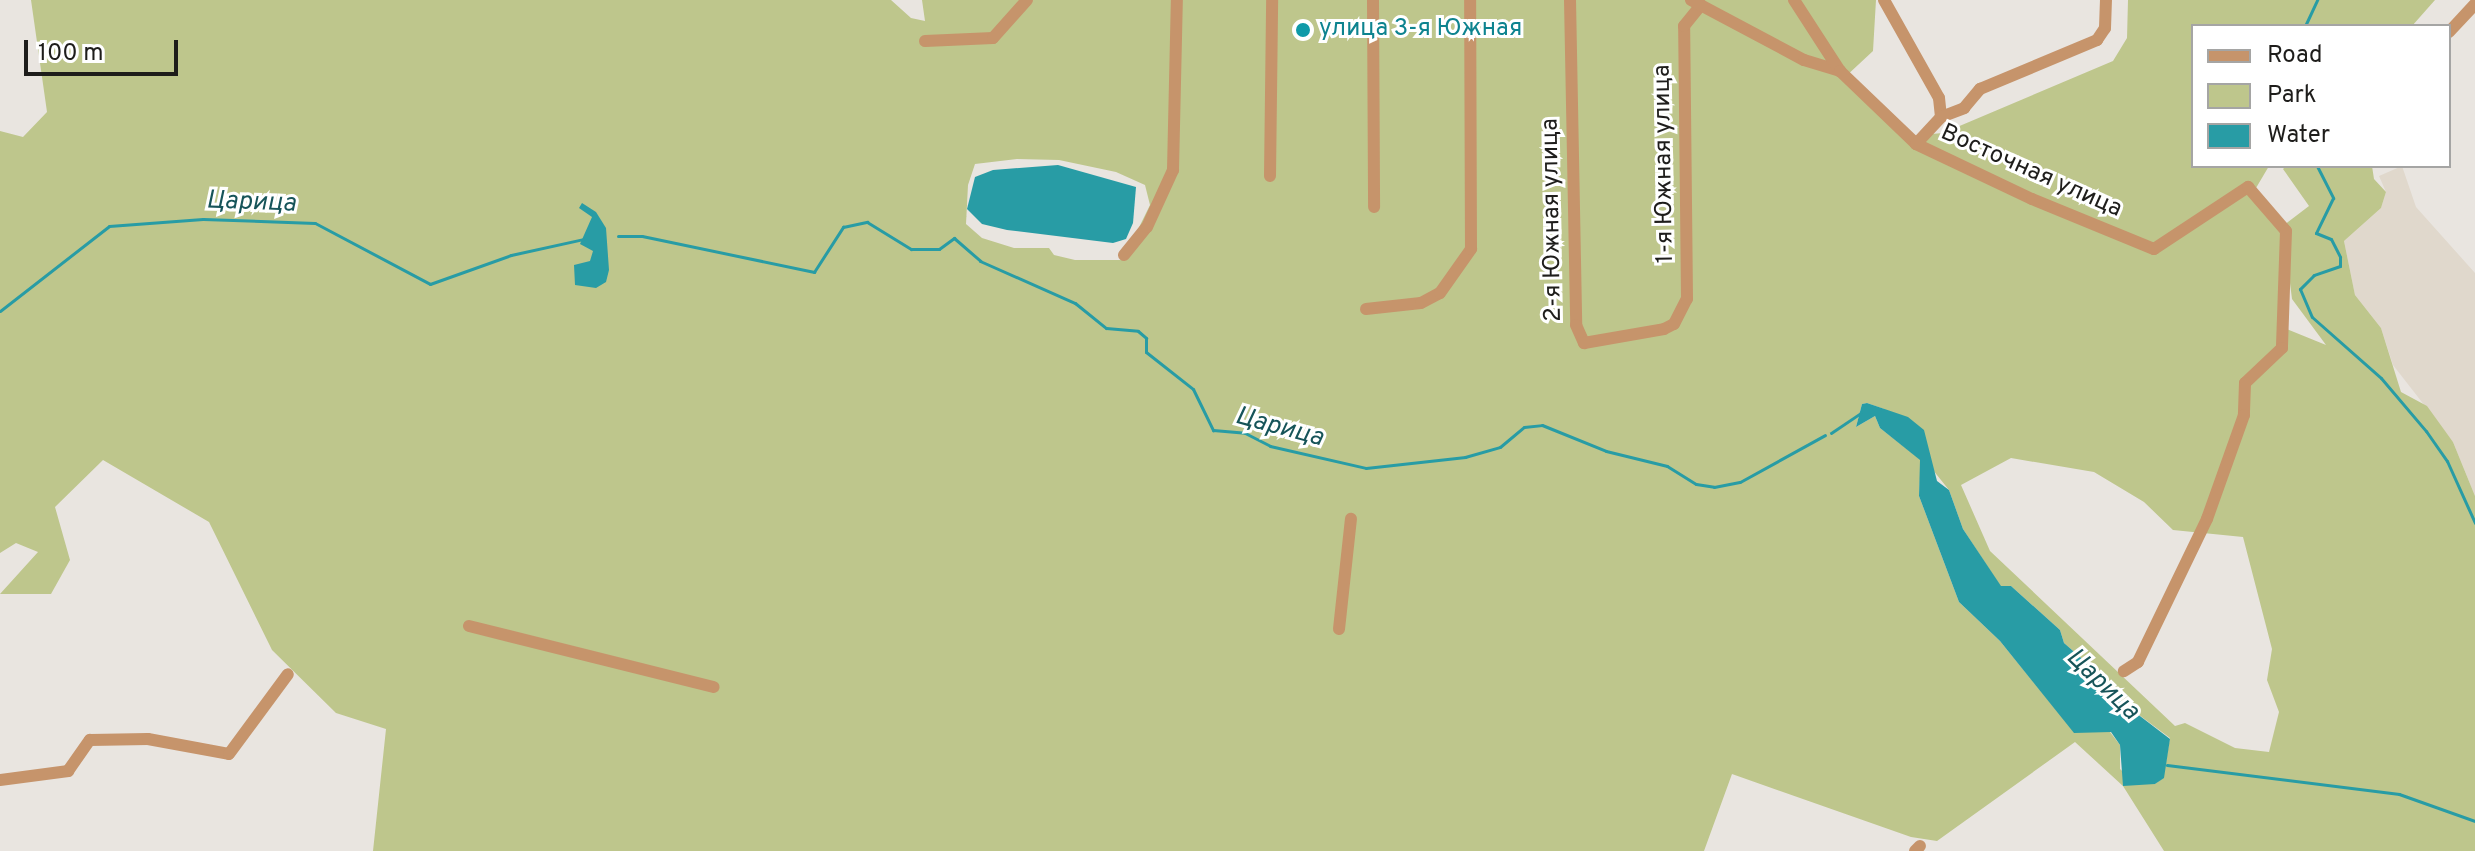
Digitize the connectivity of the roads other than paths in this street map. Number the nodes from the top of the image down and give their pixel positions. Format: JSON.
{"nodes":[{"id":1,"x":1027,"y":0,"type":"edge"},
{"id":2,"x":1177,"y":0,"type":"edge"},
{"id":3,"x":1272,"y":0,"type":"edge"},
{"id":4,"x":1373,"y":0,"type":"edge"},
{"id":5,"x":1470,"y":0,"type":"edge"},
{"id":6,"x":1570,"y":0,"type":"edge"},
{"id":7,"x":1794,"y":0,"type":"edge"},
{"id":8,"x":1884,"y":0,"type":"edge"},
{"id":9,"x":2106,"y":0,"type":"edge"},
{"id":10,"x":2470,"y":0,"type":"edge"},
{"id":11,"x":1696,"y":2,"type":"edge"},
{"id":12,"x":2475,"y":4,"type":"edge"},
{"id":13,"x":2451,"y":30,"type":"edge"},
{"id":14,"x":925,"y":41,"type":"dead end"},
{"id":15,"x":1840,"y":71,"type":"junction"},
{"id":16,"x":1941,"y":117,"type":"junction"},
{"id":17,"x":1916,"y":144,"type":"junction"},
{"id":18,"x":1270,"y":176,"type":"dead end"},
{"id":19,"x":1374,"y":207,"type":"dead end"},
{"id":20,"x":1124,"y":255,"type":"dead end"},
{"id":21,"x":1366,"y":309,"type":"dead end"},
{"id":22,"x":1674,"y":324,"type":"joint"},
{"id":23,"x":1351,"y":519,"type":"dead end"},
{"id":24,"x":469,"y":626,"type":"dead end"},
{"id":25,"x":1339,"y":629,"type":"dead end"},
{"id":26,"x":2124,"y":671,"type":"dead end"},
{"id":27,"x":288,"y":674,"type":"dead end"},
{"id":28,"x":714,"y":687,"type":"dead end"},
{"id":29,"x":0,"y":780,"type":"edge"}],
"edges":[{"from":1,"to":14,"type":"street"},
{"from":2,"to":20,"type":"street"},
{"from":3,"to":18,"type":"street"},
{"from":4,"to":19,"type":"street"},
{"from":5,"to":21,"type":"street"},
{"from":6,"to":22,"type":"street","name":"2-я Южная улица"},
{"from":7,"to":15,"type":"street","name":"Восточная улица"},
{"from":8,"to":16,"type":"street"},
{"from":9,"to":16,"type":"street"},
{"from":10,"to":12,"type":"street"},
{"from":11,"to":15,"type":"street"},
{"from":11,"to":22,"type":"street","name":"1-я Южная улица"},
{"from":12,"to":13,"type":"street"},
{"from":15,"to":17,"type":"street","name":"Восточная улица"},
{"from":16,"to":17,"type":"street"},
{"from":17,"to":26,"type":"street","name":"Восточная улица"},
{"from":23,"to":25,"type":"street"},
{"from":24,"to":28,"type":"street"},
{"from":27,"to":29,"type":"street"}]}
